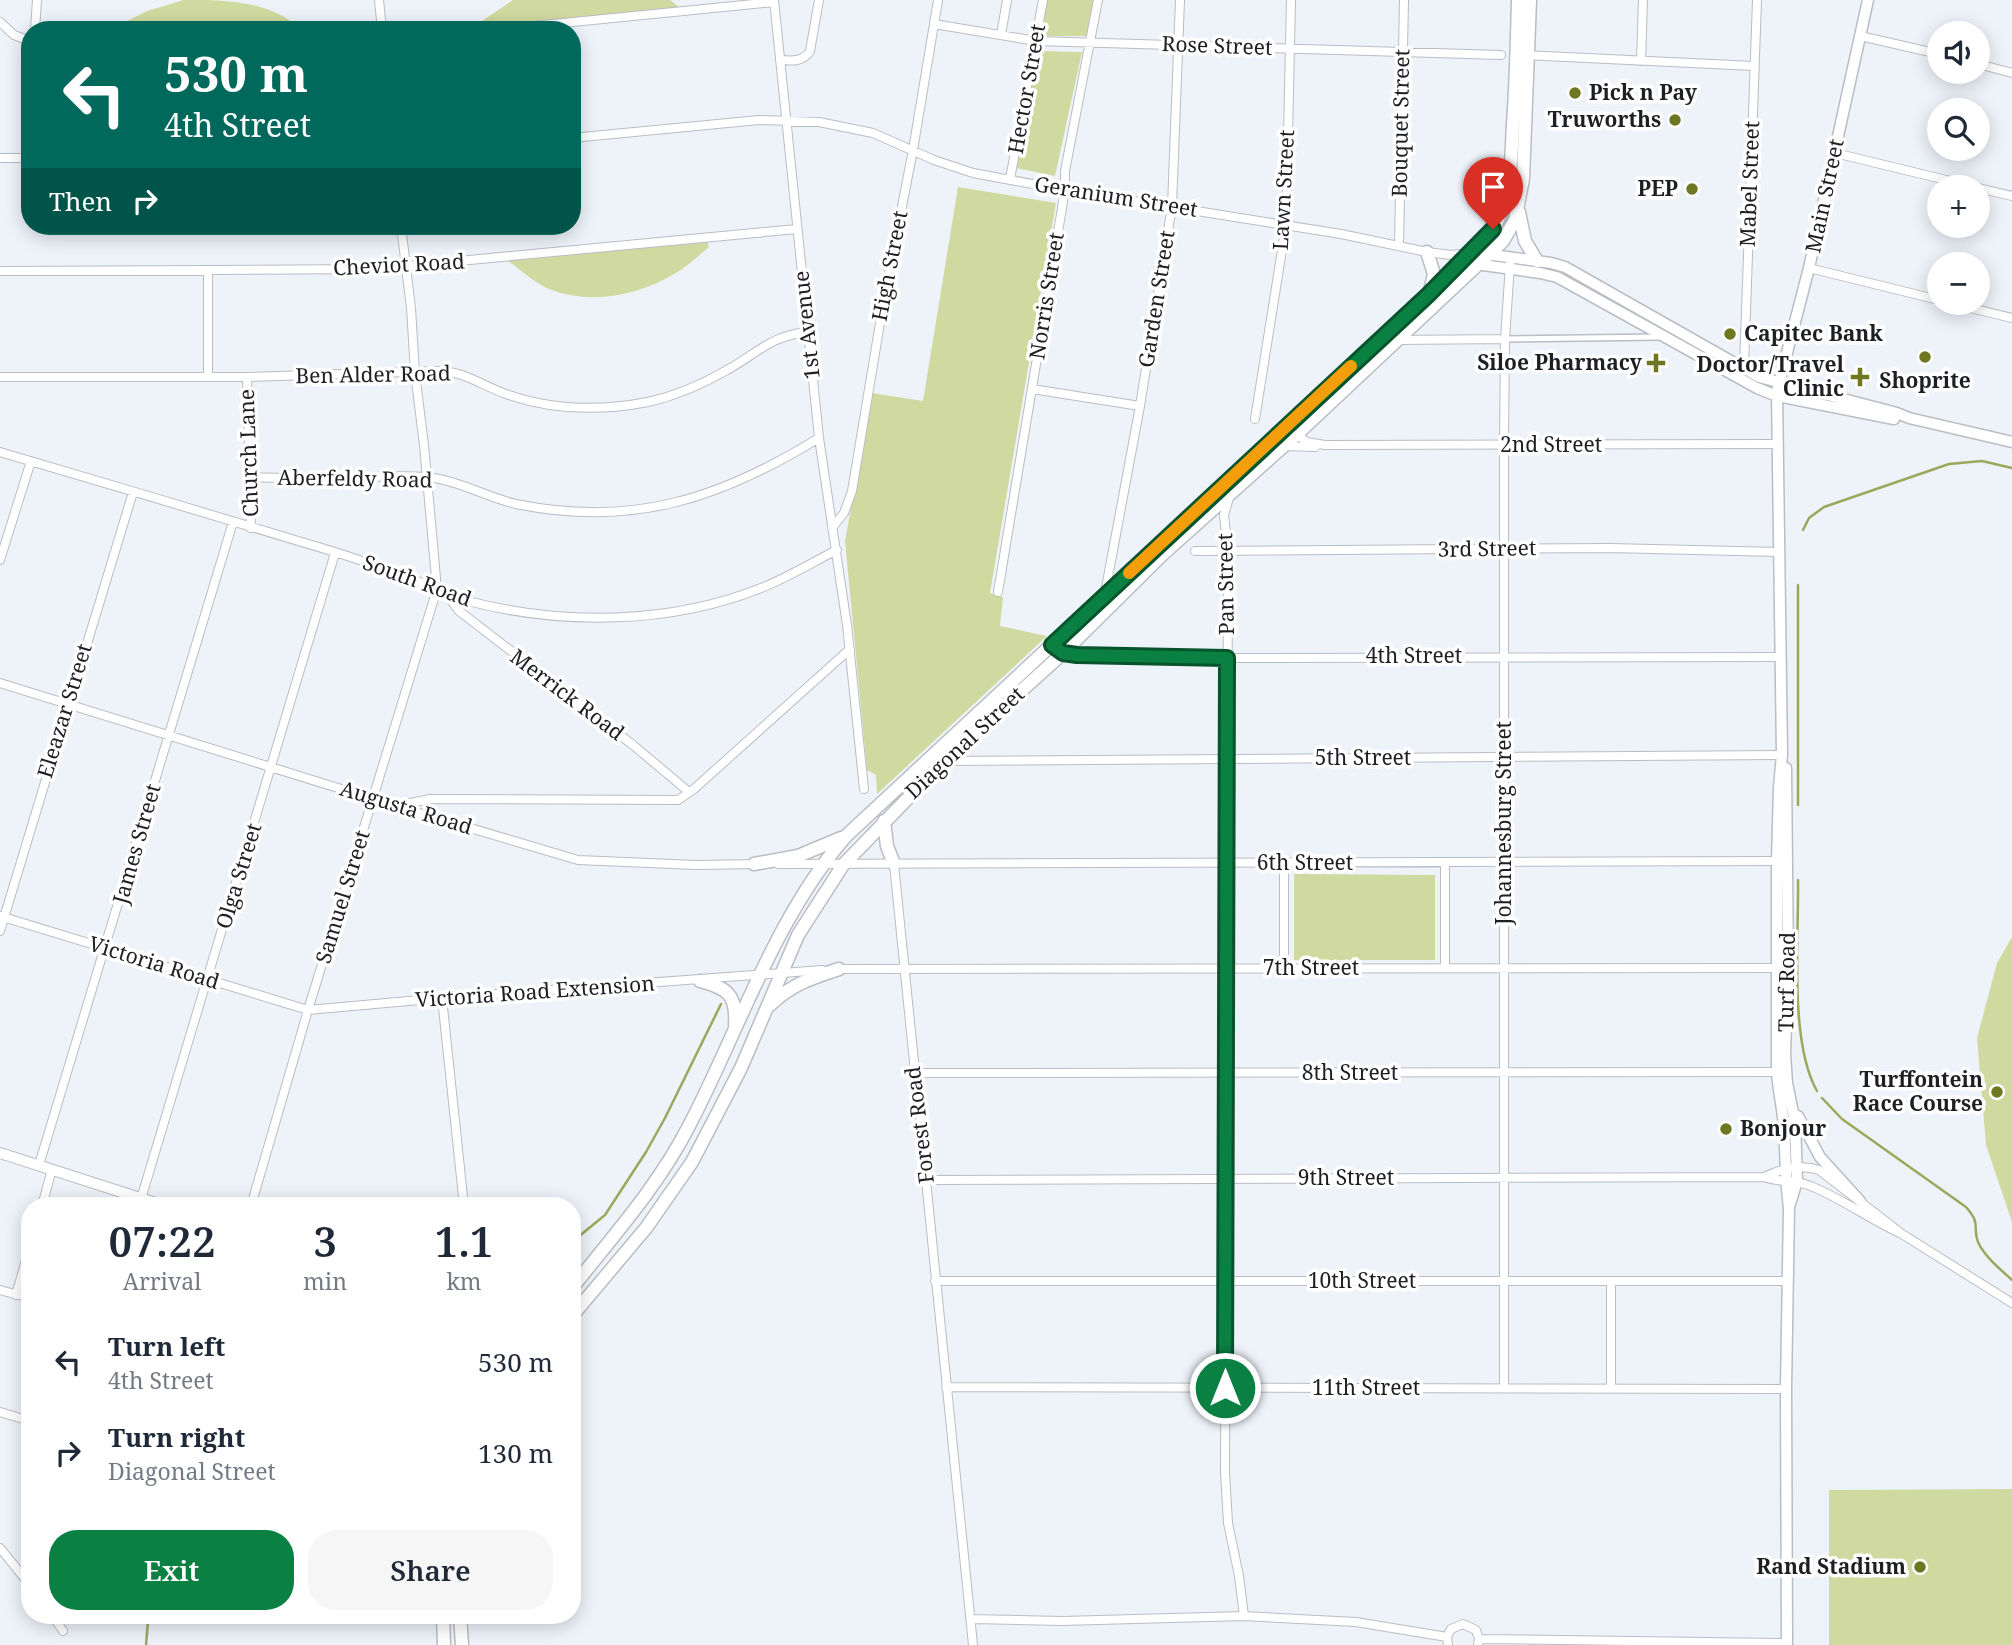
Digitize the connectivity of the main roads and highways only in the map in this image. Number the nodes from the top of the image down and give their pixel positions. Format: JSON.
{"nodes":[{"id":1,"x":1518,"y":0,"type":"edge"},
{"id":2,"x":1530,"y":0,"type":"edge"},
{"id":3,"x":1868,"y":0,"type":"edge"},
{"id":4,"x":1522,"y":55,"type":"junction"},
{"id":5,"x":1519,"y":209,"type":"junction"},
{"id":6,"x":1427,"y":252,"type":"road end"},
{"id":7,"x":1471,"y":252,"type":"junction"},
{"id":8,"x":1490,"y":255,"type":"junction"},
{"id":9,"x":1456,"y":259,"type":"junction"},
{"id":10,"x":1537,"y":261,"type":"junction"},
{"id":11,"x":1510,"y":263,"type":"junction"},
{"id":12,"x":1479,"y":265,"type":"junction"},
{"id":13,"x":1428,"y":295,"type":"junction"},
{"id":14,"x":1777,"y":390,"type":"junction"},
{"id":15,"x":1291,"y":431,"type":"junction"},
{"id":16,"x":2012,"y":442,"type":"edge"},
{"id":17,"x":884,"y":821,"type":"junction"},
{"id":18,"x":846,"y":836,"type":"junction"},
{"id":19,"x":754,"y":864,"type":"road end"},
{"id":20,"x":894,"y":864,"type":"road end"},
{"id":21,"x":839,"y":969,"type":"road end"},
{"id":22,"x":700,"y":981,"type":"road end"},
{"id":23,"x":765,"y":1011,"type":"junction"},
{"id":24,"x":734,"y":1032,"type":"junction"},
{"id":25,"x":1782,"y":1072,"type":"junction"},
{"id":26,"x":1794,"y":1111,"type":"junction"},
{"id":27,"x":1860,"y":1201,"type":"road end"},
{"id":28,"x":1789,"y":1207,"type":"junction"},
{"id":29,"x":581,"y":1276,"type":"edge"},
{"id":30,"x":581,"y":1305,"type":"edge"},
{"id":31,"x":443,"y":1624,"type":"edge"},
{"id":32,"x":461,"y":1624,"type":"edge"},
{"id":33,"x":1787,"y":1644,"type":"edge"},
{"id":34,"x":444,"y":1645,"type":"edge"},
{"id":35,"x":462,"y":1645,"type":"edge"}],
"edges":[{"from":1,"to":4,"type":"main road"},
{"from":2,"to":4,"type":"main road"},
{"from":3,"to":14,"type":"main road","name":"Main Street"},
{"from":4,"to":5,"type":"main road"},
{"from":4,"to":7,"type":"main road","name":"Diagonal Street"},
{"from":5,"to":8,"type":"main road","name":"Diagonal Street"},
{"from":5,"to":10,"type":"main road"},
{"from":6,"to":13,"type":"main road"},
{"from":7,"to":8,"type":"main road","name":"Geranium Street"},
{"from":7,"to":9,"type":"main road","name":"Diagonal Street"},
{"from":8,"to":11,"type":"main road","name":"Geranium Street"},
{"from":8,"to":12,"type":"main road","name":"Diagonal Street"},
{"from":9,"to":12,"type":"main road","name":"Geranium Street"},
{"from":9,"to":13,"type":"main road","name":"Diagonal Street"},
{"from":10,"to":11,"type":"main road","name":"Geranium Street"},
{"from":10,"to":14,"type":"main road","name":"Geranium Street"},
{"from":11,"to":12,"type":"main road","name":"Geranium Street"},
{"from":11,"to":14,"type":"main road","name":"Geranium Street"},
{"from":12,"to":15,"type":"main road","name":"Diagonal Street"},
{"from":13,"to":15,"type":"main road","name":"Diagonal Street"},
{"from":14,"to":16,"type":"main road"},
{"from":14,"to":25,"type":"main road","name":"Turf Road"},
{"from":15,"to":17,"type":"main road","name":"Diagonal Street"},
{"from":15,"to":18,"type":"main road","name":"Diagonal Street"},
{"from":17,"to":20,"type":"main road"},
{"from":17,"to":23,"type":"main road","name":"Diagonal Street"},
{"from":18,"to":19,"type":"main road"},
{"from":18,"to":24,"type":"main road","name":"Diagonal Street"},
{"from":21,"to":23,"type":"main road"},
{"from":22,"to":24,"type":"main road"},
{"from":23,"to":30,"type":"main road","name":"Diagonal Street"},
{"from":24,"to":29,"type":"main road","name":"Diagonal Street"},
{"from":25,"to":26,"type":"main road","name":"Turf Road"},
{"from":25,"to":28,"type":"main road","name":"Turf Road"},
{"from":26,"to":27,"type":"main road"},
{"from":26,"to":28,"type":"main road","name":"Turf Road"},
{"from":28,"to":33,"type":"main road","name":"Turf Road"},
{"from":31,"to":34,"type":"main road"},
{"from":32,"to":35,"type":"main road"}]}
